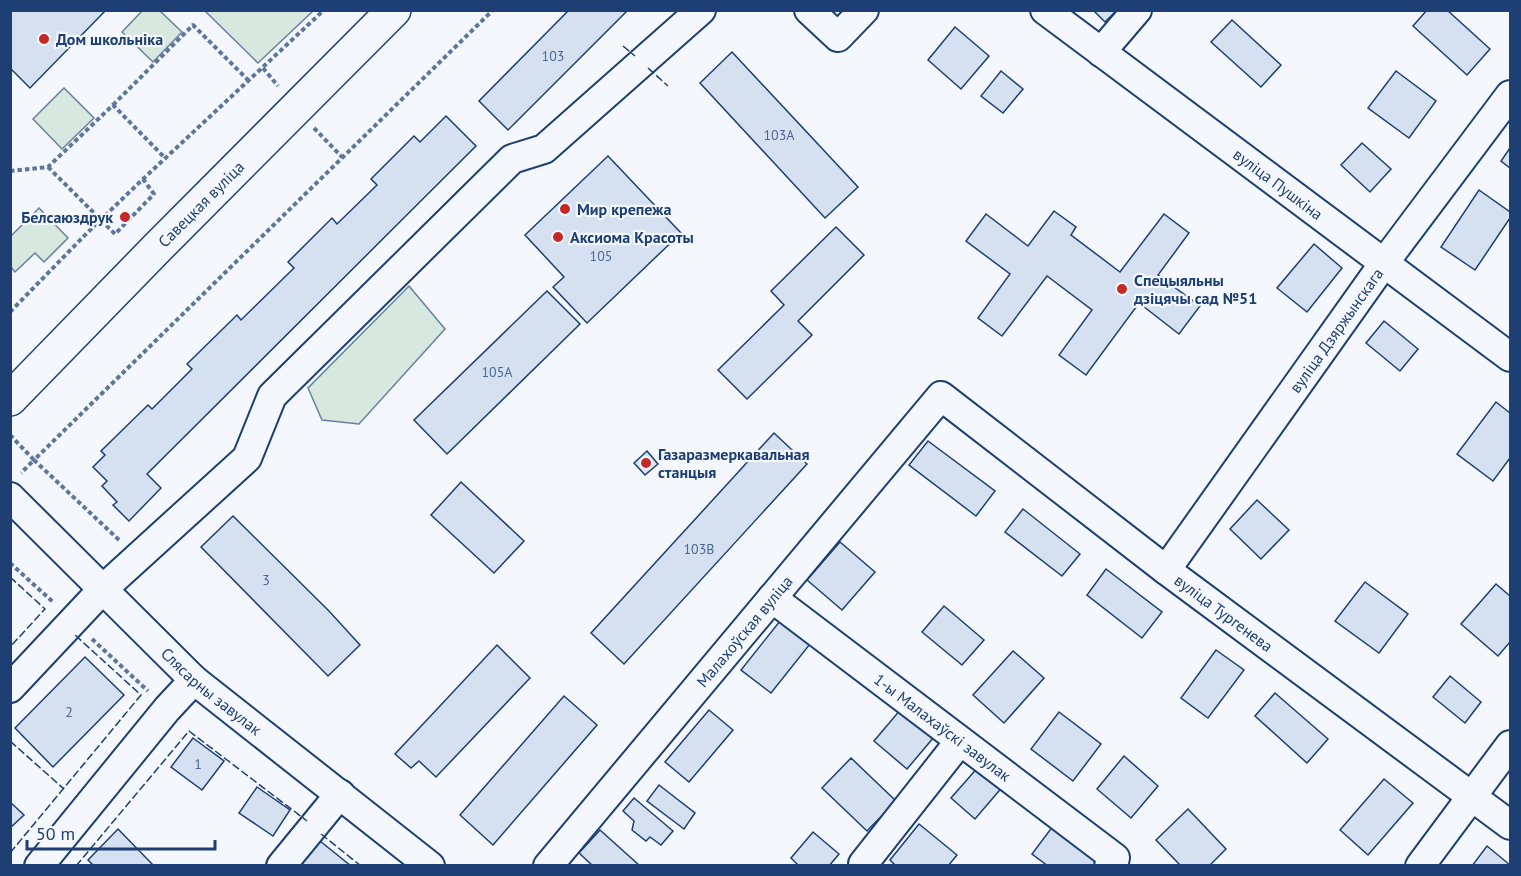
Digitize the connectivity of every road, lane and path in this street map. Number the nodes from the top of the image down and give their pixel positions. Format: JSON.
{"nodes":[{"id":1,"x":324,"y":10,"type":"edge"},
{"id":2,"x":394,"y":10,"type":"edge"},
{"id":3,"x":493,"y":10,"type":"edge"},
{"id":4,"x":701,"y":10,"type":"edge"},
{"id":5,"x":809,"y":10,"type":"edge"},
{"id":6,"x":864,"y":10,"type":"edge"},
{"id":7,"x":1045,"y":10,"type":"edge"},
{"id":8,"x":1137,"y":10,"type":"edge"},
{"id":9,"x":1101,"y":52,"type":"junction"},
{"id":10,"x":249,"y":81,"type":"junction"},
{"id":11,"x":1510,"y":95,"type":"edge"},
{"id":12,"x":113,"y":105,"type":"junction"},
{"id":13,"x":165,"y":158,"type":"junction"},
{"id":14,"x":48,"y":167,"type":"junction"},
{"id":15,"x":10,"y":171,"type":"edge"},
{"id":16,"x":143,"y":179,"type":"junction"},
{"id":17,"x":101,"y":219,"type":"junction"},
{"id":18,"x":1384,"y":263,"type":"junction"},
{"id":19,"x":10,"y":312,"type":"edge"},
{"id":20,"x":1510,"y":357,"type":"edge"},
{"id":21,"x":941,"y":396,"type":"joint"},
{"id":22,"x":10,"y":399,"type":"edge"},
{"id":23,"x":10,"y":435,"type":"edge"},
{"id":24,"x":34,"y":460,"type":"junction"},
{"id":25,"x":14,"y":486,"type":"edge"},
{"id":26,"x":137,"y":558,"type":"junction"},
{"id":27,"x":1166,"y":570,"type":"junction"},
{"id":28,"x":103,"y":589,"type":"junction"},
{"id":29,"x":772,"y":598,"type":"junction"},
{"id":30,"x":194,"y":680,"type":"junction"},
{"id":31,"x":10,"y":688,"type":"edge"},
{"id":32,"x":960,"y":741,"type":"junction"},
{"id":33,"x":1510,"y":746,"type":"edge"},
{"id":34,"x":339,"y":794,"type":"junction"},
{"id":35,"x":1472,"y":796,"type":"junction"},
{"id":36,"x":1510,"y":825,"type":"edge"},
{"id":37,"x":1112,"y":862,"type":"edge"},
{"id":38,"x":863,"y":864,"type":"edge"},
{"id":39,"x":39,"y":866,"type":"edge"},
{"id":40,"x":281,"y":866,"type":"edge"},
{"id":41,"x":430,"y":866,"type":"edge"},
{"id":42,"x":548,"y":866,"type":"edge"},
{"id":43,"x":1420,"y":866,"type":"edge"}],
"edges":[{"from":1,"to":10,"type":"path"},
{"from":2,"to":22,"type":"main road","name":"Савецкая вуліца"},
{"from":3,"to":24,"type":"path"},
{"from":4,"to":26,"type":"street"},
{"from":5,"to":6,"type":"street"},
{"from":7,"to":9,"type":"street","name":"вуліца Пушкіна"},
{"from":8,"to":9,"type":"street"},
{"from":9,"to":18,"type":"street","name":"вуліца Пушкіна"},
{"from":10,"to":12,"type":"path"},
{"from":10,"to":13,"type":"path"},
{"from":11,"to":18,"type":"street","name":"вуліца Дзяржынскага"},
{"from":12,"to":13,"type":"path"},
{"from":12,"to":14,"type":"path"},
{"from":13,"to":16,"type":"path"},
{"from":14,"to":15,"type":"path"},
{"from":14,"to":17,"type":"path"},
{"from":16,"to":17,"type":"path"},
{"from":16,"to":17,"type":"path"},
{"from":17,"to":19,"type":"path"},
{"from":18,"to":20,"type":"street","name":"вуліца Пушкіна"},
{"from":18,"to":27,"type":"street","name":"вуліца Дзяржынскага"},
{"from":21,"to":27,"type":"street","name":"вуліца Тургенева"},
{"from":21,"to":29,"type":"street","name":"Малахоўская вуліца"},
{"from":23,"to":24,"type":"path"},
{"from":24,"to":25,"type":"path"},
{"from":24,"to":26,"type":"path"},
{"from":25,"to":28,"type":"street","name":"Слясарны завулак"},
{"from":26,"to":28,"type":"street"},
{"from":27,"to":35,"type":"street","name":"вуліца Тургенева"},
{"from":28,"to":30,"type":"street","name":"Слясарны завулак"},
{"from":28,"to":31,"type":"street"},
{"from":29,"to":32,"type":"street","name":"1-ы Малахаўскі завулак"},
{"from":29,"to":42,"type":"street","name":"Малахоўская вуліца"},
{"from":30,"to":34,"type":"street","name":"Слясарны завулак"},
{"from":30,"to":39,"type":"street"},
{"from":32,"to":37,"type":"street","name":"1-ы Малахаўскі завулак"},
{"from":32,"to":38,"type":"street"},
{"from":33,"to":35,"type":"street"},
{"from":34,"to":40,"type":"street"},
{"from":34,"to":41,"type":"street","name":"Слясарны завулак"},
{"from":35,"to":36,"type":"street","name":"вуліца Тургенева"},
{"from":35,"to":43,"type":"street"}]}
